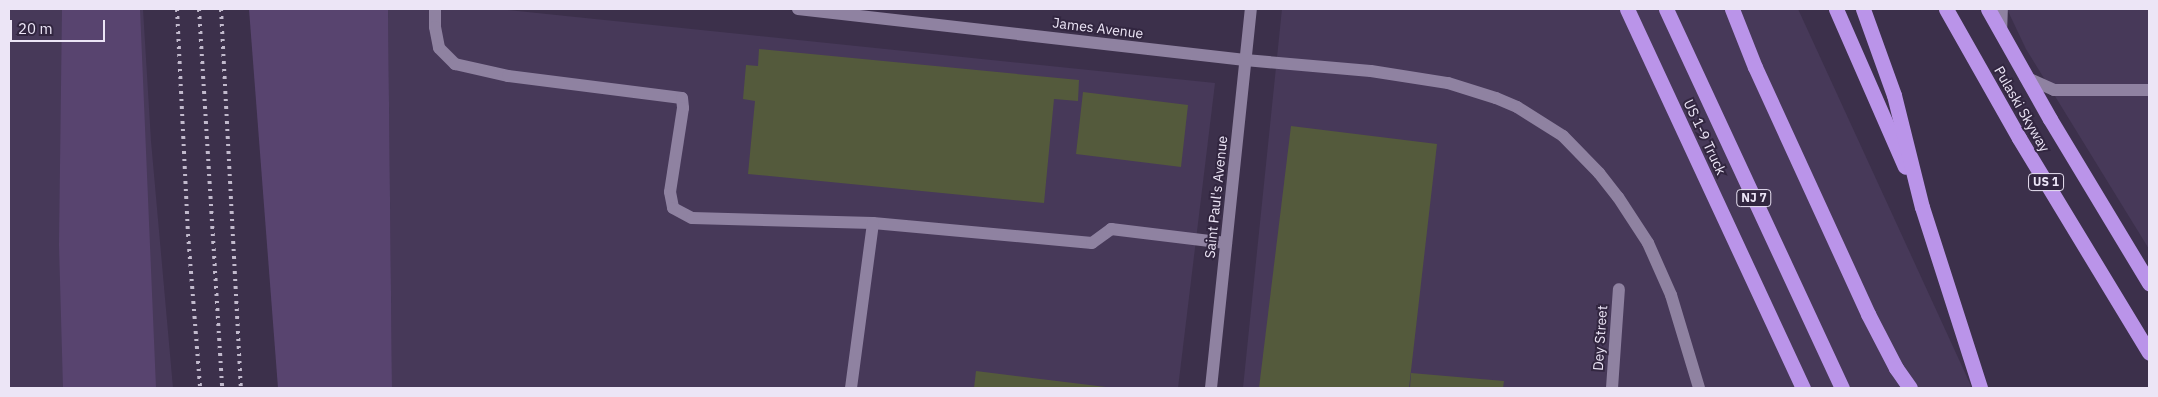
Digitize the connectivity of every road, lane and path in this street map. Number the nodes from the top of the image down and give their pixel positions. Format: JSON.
{"nodes":[{"id":1,"x":435,"y":9,"type":"edge"},
{"id":2,"x":798,"y":9,"type":"edge"},
{"id":3,"x":1251,"y":9,"type":"edge"},
{"id":4,"x":1627,"y":9,"type":"edge"},
{"id":5,"x":1666,"y":9,"type":"edge"},
{"id":6,"x":1723,"y":9,"type":"edge"},
{"id":7,"x":1732,"y":9,"type":"edge"},
{"id":8,"x":1836,"y":9,"type":"edge"},
{"id":9,"x":1863,"y":9,"type":"edge"},
{"id":10,"x":1946,"y":9,"type":"edge"},
{"id":11,"x":1988,"y":9,"type":"edge"},
{"id":12,"x":2002,"y":9,"type":"edge"},
{"id":13,"x":1246,"y":60,"type":"junction"},
{"id":14,"x":1755,"y":67,"type":"junction"},
{"id":15,"x":2149,"y":90,"type":"edge"},
{"id":16,"x":1922,"y":208,"type":"junction"},
{"id":17,"x":873,"y":223,"type":"junction"},
{"id":18,"x":1226,"y":243,"type":"junction"},
{"id":19,"x":2149,"y":283,"type":"edge"},
{"id":20,"x":1618,"y":289,"type":"dead end"},
{"id":21,"x":2149,"y":353,"type":"edge"},
{"id":22,"x":852,"y":388,"type":"edge"},
{"id":23,"x":1211,"y":388,"type":"edge"},
{"id":24,"x":1612,"y":388,"type":"edge"},
{"id":25,"x":1699,"y":388,"type":"edge"},
{"id":26,"x":1803,"y":388,"type":"edge"},
{"id":27,"x":1842,"y":388,"type":"edge"},
{"id":28,"x":1910,"y":388,"type":"edge"},
{"id":29,"x":1980,"y":388,"type":"edge"}],
"edges":[{"from":1,"to":17,"type":"street"},
{"from":2,"to":13,"type":"street","name":"James Avenue"},
{"from":3,"to":13,"type":"street","name":"Saint Paul's Avenue"},
{"from":4,"to":26,"type":"highway","name":"US 1-9 Truck"},
{"from":5,"to":27,"type":"highway","number":"NJ 7"},
{"from":6,"to":14,"type":"highway"},
{"from":7,"to":14,"type":"highway"},
{"from":8,"to":16,"type":"highway"},
{"from":9,"to":16,"type":"highway"},
{"from":10,"to":21,"type":"highway","name":"Pulaski Skyway","number":"US 1"},
{"from":11,"to":19,"type":"highway","name":"Pulaski Skyway","number":"US 1"},
{"from":12,"to":15,"type":"street"},
{"from":13,"to":18,"type":"street","name":"Saint Paul's Avenue"},
{"from":13,"to":25,"type":"street","name":"James Avenue"},
{"from":14,"to":28,"type":"highway"},
{"from":16,"to":29,"type":"highway"},
{"from":17,"to":18,"type":"street"},
{"from":17,"to":22,"type":"street"},
{"from":18,"to":23,"type":"street","name":"Saint Paul's Avenue"},
{"from":20,"to":24,"type":"street","name":"Dey Street"}]}
